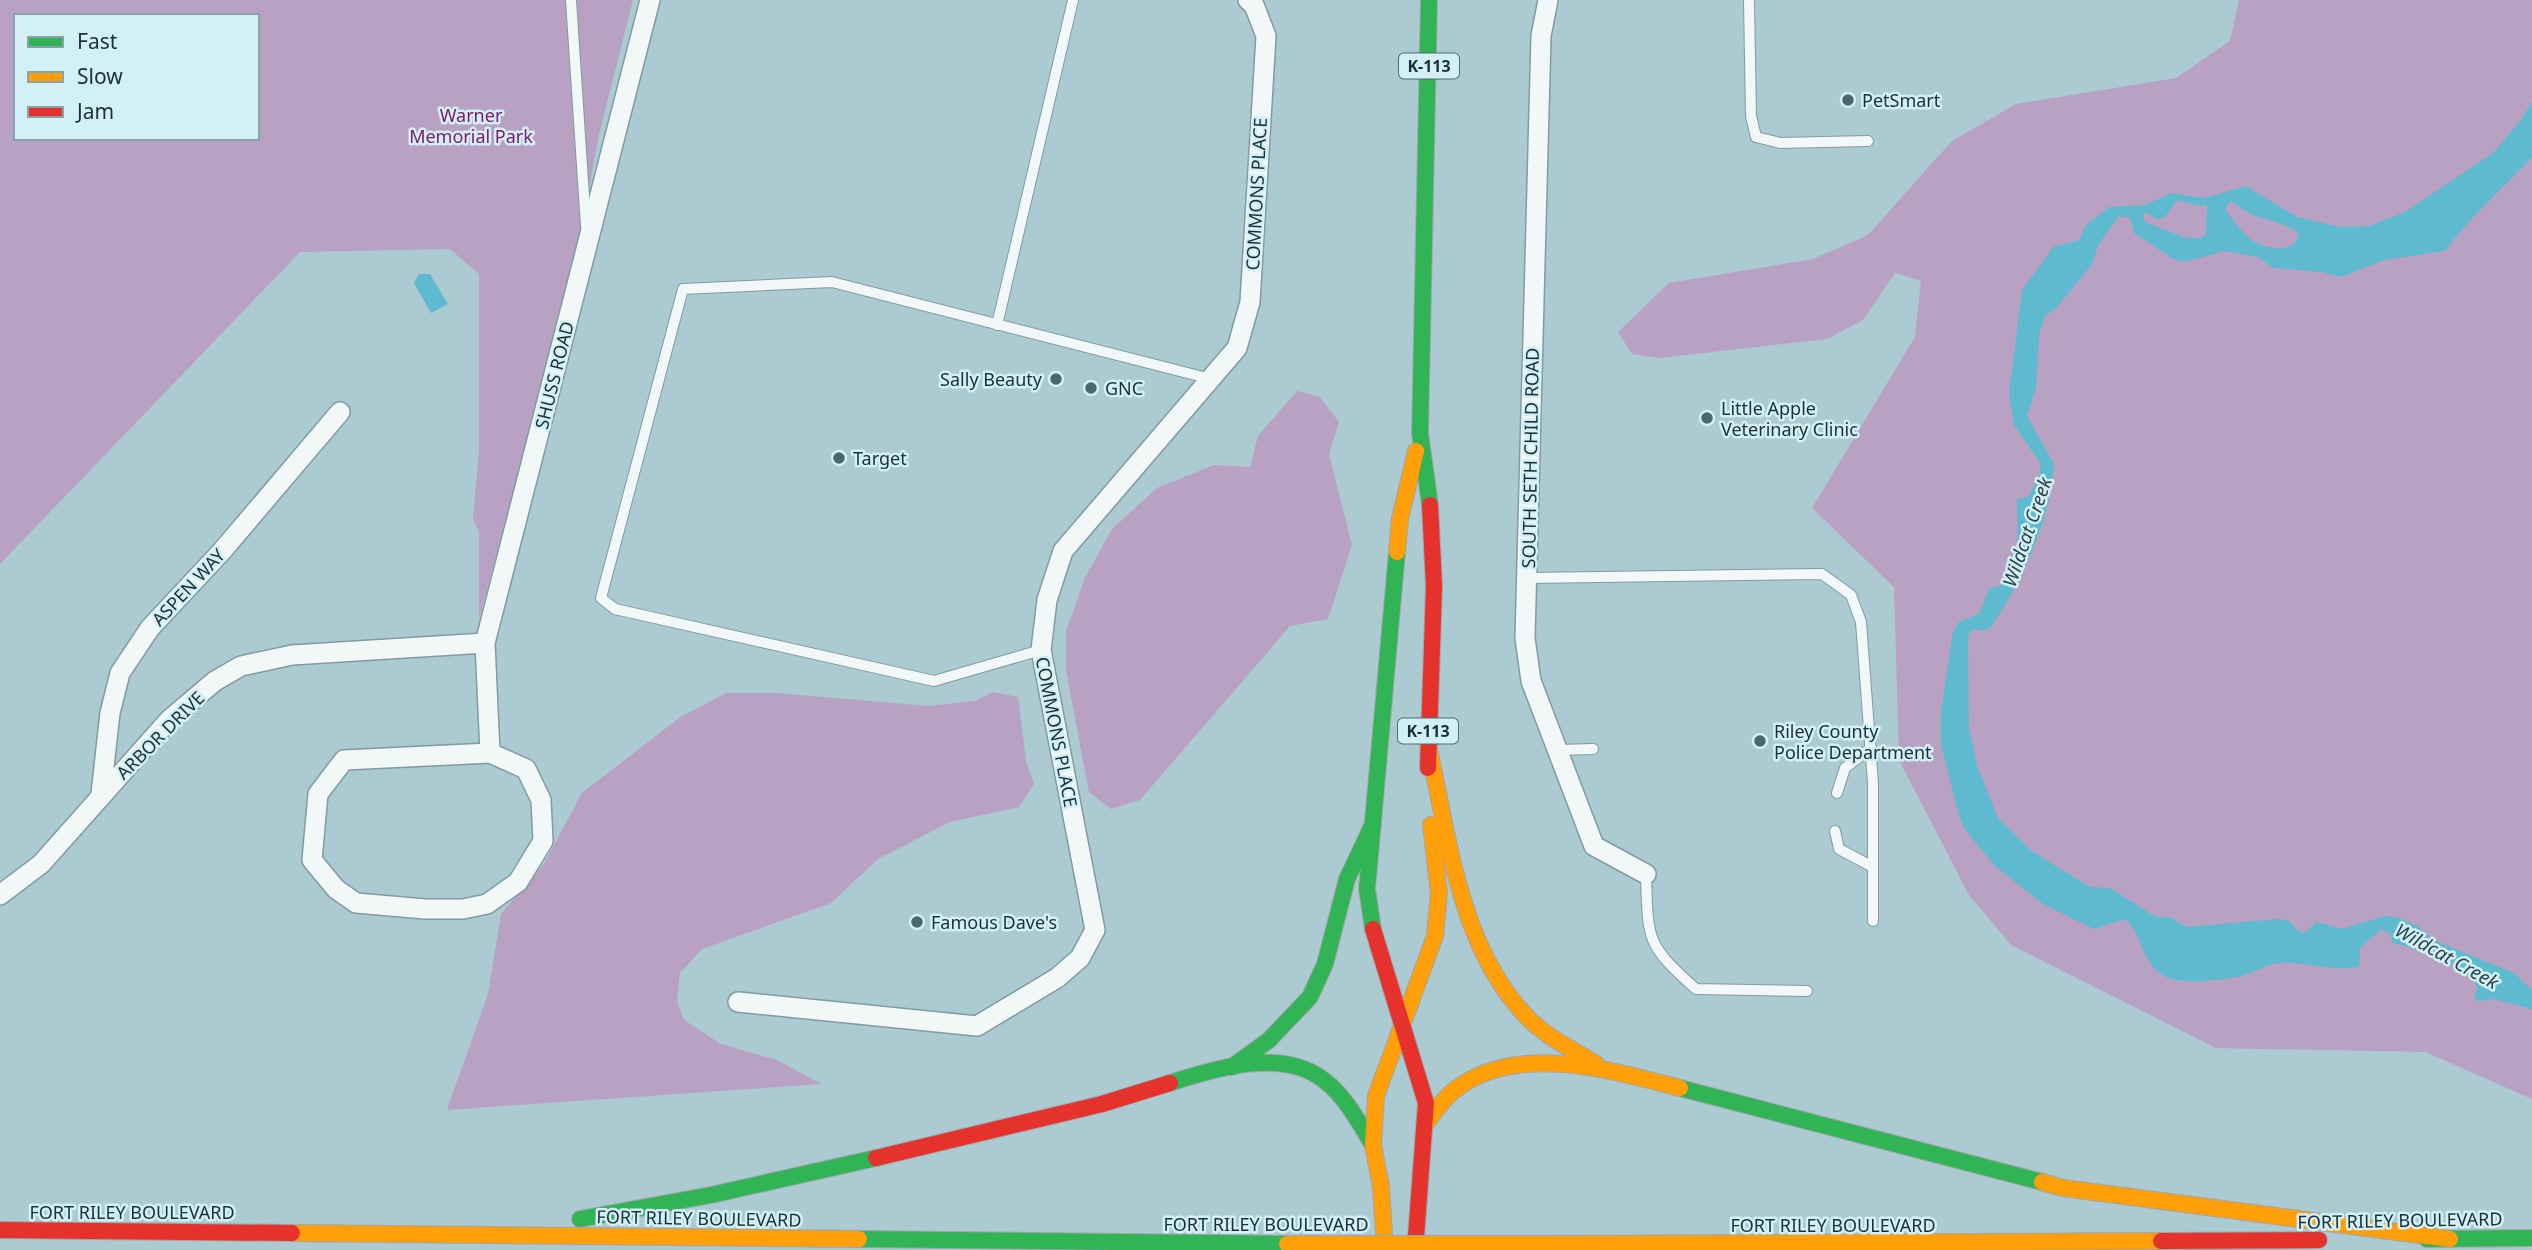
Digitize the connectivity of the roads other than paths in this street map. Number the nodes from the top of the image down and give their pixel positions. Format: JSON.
{"nodes":[{"id":1,"x":570,"y":0,"type":"edge"},
{"id":2,"x":650,"y":0,"type":"edge"},
{"id":3,"x":1073,"y":0,"type":"edge"},
{"id":4,"x":1248,"y":0,"type":"edge"},
{"id":5,"x":1429,"y":0,"type":"edge"},
{"id":6,"x":1548,"y":0,"type":"edge"},
{"id":7,"x":1749,"y":0,"type":"edge"},
{"id":8,"x":1868,"y":141,"type":"dead end"},
{"id":9,"x":587,"y":246,"type":"junction"},
{"id":10,"x":997,"y":325,"type":"junction"},
{"id":11,"x":1213,"y":380,"type":"junction"},
{"id":12,"x":340,"y":412,"type":"dead end"},
{"id":13,"x":1420,"y":433,"type":"junction"},
{"id":14,"x":1527,"y":578,"type":"junction"},
{"id":15,"x":485,"y":643,"type":"junction"},
{"id":16,"x":1041,"y":650,"type":"junction"},
{"id":17,"x":1428,"y":745,"type":"junction"},
{"id":18,"x":1871,"y":748,"type":"junction"},
{"id":19,"x":1593,"y":749,"type":"dead end"},
{"id":20,"x":1558,"y":750,"type":"junction"},
{"id":21,"x":490,"y":753,"type":"junction"},
{"id":22,"x":1837,"y":793,"type":"dead end"},
{"id":23,"x":101,"y":794,"type":"junction"},
{"id":24,"x":1373,"y":824,"type":"junction"},
{"id":25,"x":1835,"y":831,"type":"dead end"},
{"id":26,"x":1874,"y":867,"type":"junction"},
{"id":27,"x":1646,"y":874,"type":"joint"},
{"id":28,"x":0,"y":895,"type":"edge"},
{"id":29,"x":1874,"y":921,"type":"dead end"},
{"id":30,"x":1807,"y":991,"type":"dead end"},
{"id":31,"x":738,"y":1003,"type":"dead end"},
{"id":32,"x":1403,"y":1024,"type":"junction"},
{"id":33,"x":1231,"y":1067,"type":"junction"},
{"id":34,"x":1602,"y":1068,"type":"junction"},
{"id":35,"x":1427,"y":1122,"type":"junction"},
{"id":36,"x":1373,"y":1145,"type":"junction"},
{"id":37,"x":0,"y":1230,"type":"edge"},
{"id":38,"x":492,"y":1234,"type":"junction"},
{"id":39,"x":2532,"y":1238,"type":"edge"},
{"id":40,"x":2450,"y":1239,"type":"junction"},
{"id":41,"x":1385,"y":1250,"type":"edge"},
{"id":42,"x":1415,"y":1250,"type":"edge"}],
"edges":[{"from":1,"to":9,"type":"lane"},
{"from":2,"to":9,"type":"street","name":"SHUSS ROAD"},
{"from":3,"to":10,"type":"lane"},
{"from":4,"to":11,"type":"street","name":"COMMONS PLACE"},
{"from":5,"to":13,"type":"main road","number":"K-113"},
{"from":6,"to":14,"type":"street","name":"SOUTH SETH CHILD ROAD"},
{"from":7,"to":8,"type":"lane"},
{"from":9,"to":15,"type":"street","name":"SHUSS ROAD"},
{"from":10,"to":11,"type":"lane"},
{"from":10,"to":16,"type":"lane"},
{"from":11,"to":16,"type":"street","name":"COMMONS PLACE"},
{"from":12,"to":23,"type":"street","name":"ASPEN WAY"},
{"from":13,"to":17,"type":"main road","number":"K-113"},
{"from":13,"to":24,"type":"main road","number":"K-113"},
{"from":14,"to":18,"type":"lane"},
{"from":14,"to":20,"type":"street","name":"SOUTH SETH CHILD ROAD"},
{"from":15,"to":21,"type":"street","name":"SHUSS ROAD"},
{"from":15,"to":23,"type":"street","name":"ARBOR DRIVE"},
{"from":16,"to":31,"type":"street","name":"COMMONS PLACE"},
{"from":17,"to":32,"type":"main road","number":"K-113"},
{"from":17,"to":34,"type":"main road"},
{"from":18,"to":22,"type":"lane"},
{"from":18,"to":26,"type":"lane"},
{"from":19,"to":20,"type":"lane"},
{"from":20,"to":27,"type":"street","name":"SOUTH SETH CHILD ROAD"},
{"from":21,"to":21,"type":"street"},
{"from":23,"to":28,"type":"street","name":"ARBOR DRIVE"},
{"from":24,"to":32,"type":"main road","number":"K-113"},
{"from":24,"to":33,"type":"main road"},
{"from":25,"to":26,"type":"lane"},
{"from":26,"to":29,"type":"lane"},
{"from":27,"to":30,"type":"lane"},
{"from":32,"to":35,"type":"main road","number":"K-113"},
{"from":32,"to":36,"type":"main road","number":"K-113"},
{"from":33,"to":36,"type":"main road"},
{"from":33,"to":38,"type":"main road"},
{"from":34,"to":35,"type":"main road"},
{"from":34,"to":40,"type":"main road"},
{"from":35,"to":42,"type":"main road","number":"K-113"},
{"from":36,"to":41,"type":"main road","number":"K-113"},
{"from":37,"to":38,"type":"main road","name":"FORT RILEY BOULEVARD"},
{"from":38,"to":40,"type":"main road","name":"FORT RILEY BOULEVARD","bridge":true},
{"from":39,"to":40,"type":"main road","name":"FORT RILEY BOULEVARD"}]}
